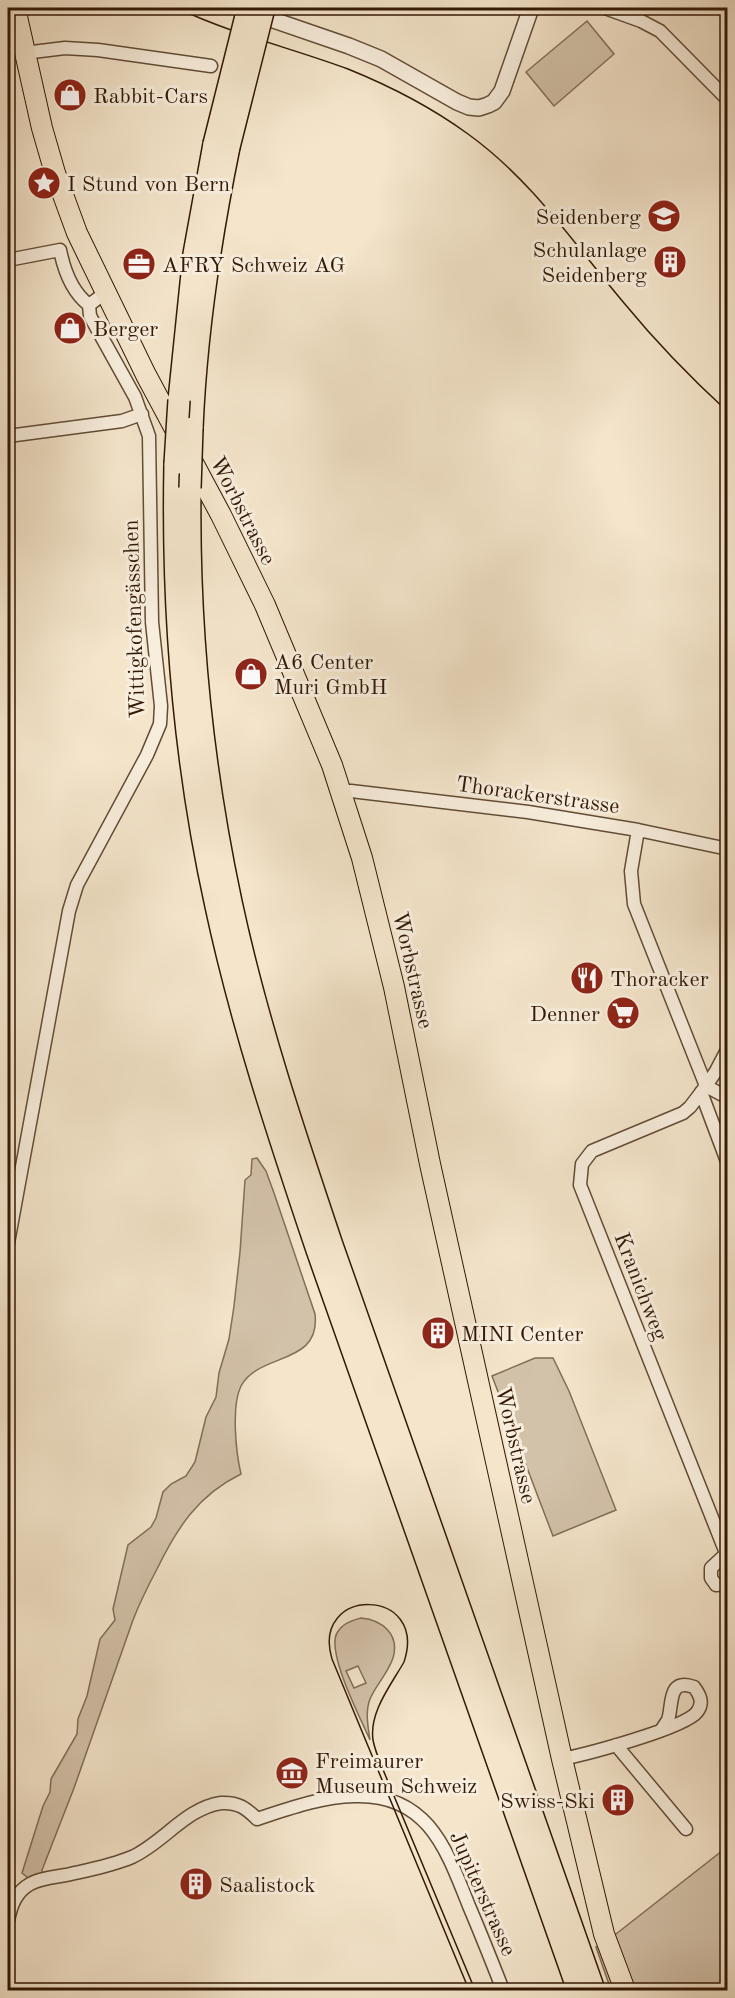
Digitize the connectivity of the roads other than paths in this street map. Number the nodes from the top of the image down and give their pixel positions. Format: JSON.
{"nodes":[{"id":1,"x":15,"y":8,"type":"edge"},
{"id":2,"x":239,"y":8,"type":"edge"},
{"id":3,"x":248,"y":8,"type":"edge"},
{"id":4,"x":264,"y":8,"type":"edge"},
{"id":5,"x":531,"y":8,"type":"edge"},
{"id":6,"x":604,"y":8,"type":"edge"},
{"id":7,"x":24,"y":53,"type":"junction"},
{"id":8,"x":211,"y":66,"type":"dead end"},
{"id":9,"x":728,"y":100,"type":"edge"},
{"id":10,"x":221,"y":145,"type":"junction"},
{"id":11,"x":8,"y":260,"type":"edge"},
{"id":12,"x":105,"y":293,"type":"junction"},
{"id":13,"x":88,"y":305,"type":"junction"},
{"id":14,"x":142,"y":414,"type":"junction"},
{"id":15,"x":8,"y":436,"type":"edge"},
{"id":16,"x":341,"y":792,"type":"junction"},
{"id":17,"x":638,"y":830,"type":"junction"},
{"id":18,"x":728,"y":849,"type":"edge"},
{"id":19,"x":728,"y":1048,"type":"edge"},
{"id":20,"x":704,"y":1089,"type":"junction"},
{"id":21,"x":728,"y":1098,"type":"edge"},
{"id":22,"x":728,"y":1164,"type":"edge"},
{"id":23,"x":8,"y":1244,"type":"edge"},
{"id":24,"x":726,"y":1557,"type":"edge"},
{"id":25,"x":728,"y":1584,"type":"edge"},
{"id":26,"x":662,"y":1729,"type":"dead end"},
{"id":27,"x":616,"y":1745,"type":"junction"},
{"id":28,"x":562,"y":1759,"type":"junction"},
{"id":29,"x":686,"y":1829,"type":"dead end"},
{"id":30,"x":8,"y":1921,"type":"edge"},
{"id":31,"x":503,"y":1990,"type":"edge"},
{"id":32,"x":578,"y":1990,"type":"edge"},
{"id":33,"x":594,"y":1990,"type":"edge"},
{"id":34,"x":626,"y":1990,"type":"edge"}],
"edges":[{"from":1,"to":7,"type":"main road","name":"Worbstrasse"},
{"from":2,"to":5,"type":"street"},
{"from":3,"to":10,"type":"highway","bridge":true},
{"from":4,"to":10,"type":"highway","bridge":true},
{"from":6,"to":9,"type":"street"},
{"from":7,"to":8,"type":"street"},
{"from":7,"to":12,"type":"main road","name":"Worbstrasse"},
{"from":10,"to":32,"type":"highway","bridge":true},
{"from":10,"to":33,"type":"highway","bridge":true},
{"from":11,"to":13,"type":"street","name":"Wittigkofengässchen"},
{"from":12,"to":13,"type":"street"},
{"from":12,"to":16,"type":"main road","name":"Worbstrasse"},
{"from":13,"to":14,"type":"street","name":"Wittigkofengässchen"},
{"from":14,"to":15,"type":"street"},
{"from":14,"to":23,"type":"street","name":"Wittigkofengässchen"},
{"from":16,"to":17,"type":"street","name":"Thorackerstrasse"},
{"from":16,"to":28,"type":"main road","name":"Worbstrasse"},
{"from":17,"to":18,"type":"street","name":"Thorackerstrasse"},
{"from":17,"to":20,"type":"street"},
{"from":19,"to":20,"type":"street","name":"Kranichweg"},
{"from":20,"to":21,"type":"street"},
{"from":20,"to":22,"type":"street"},
{"from":20,"to":24,"type":"street","name":"Kranichweg"},
{"from":24,"to":25,"type":"street","name":"Kranichweg"},
{"from":26,"to":27,"type":"street"},
{"from":27,"to":28,"type":"street"},
{"from":27,"to":29,"type":"street"},
{"from":28,"to":34,"type":"main road","name":"Worbstrasse"},
{"from":30,"to":31,"type":"street","name":"Jupiterstrasse"}]}
